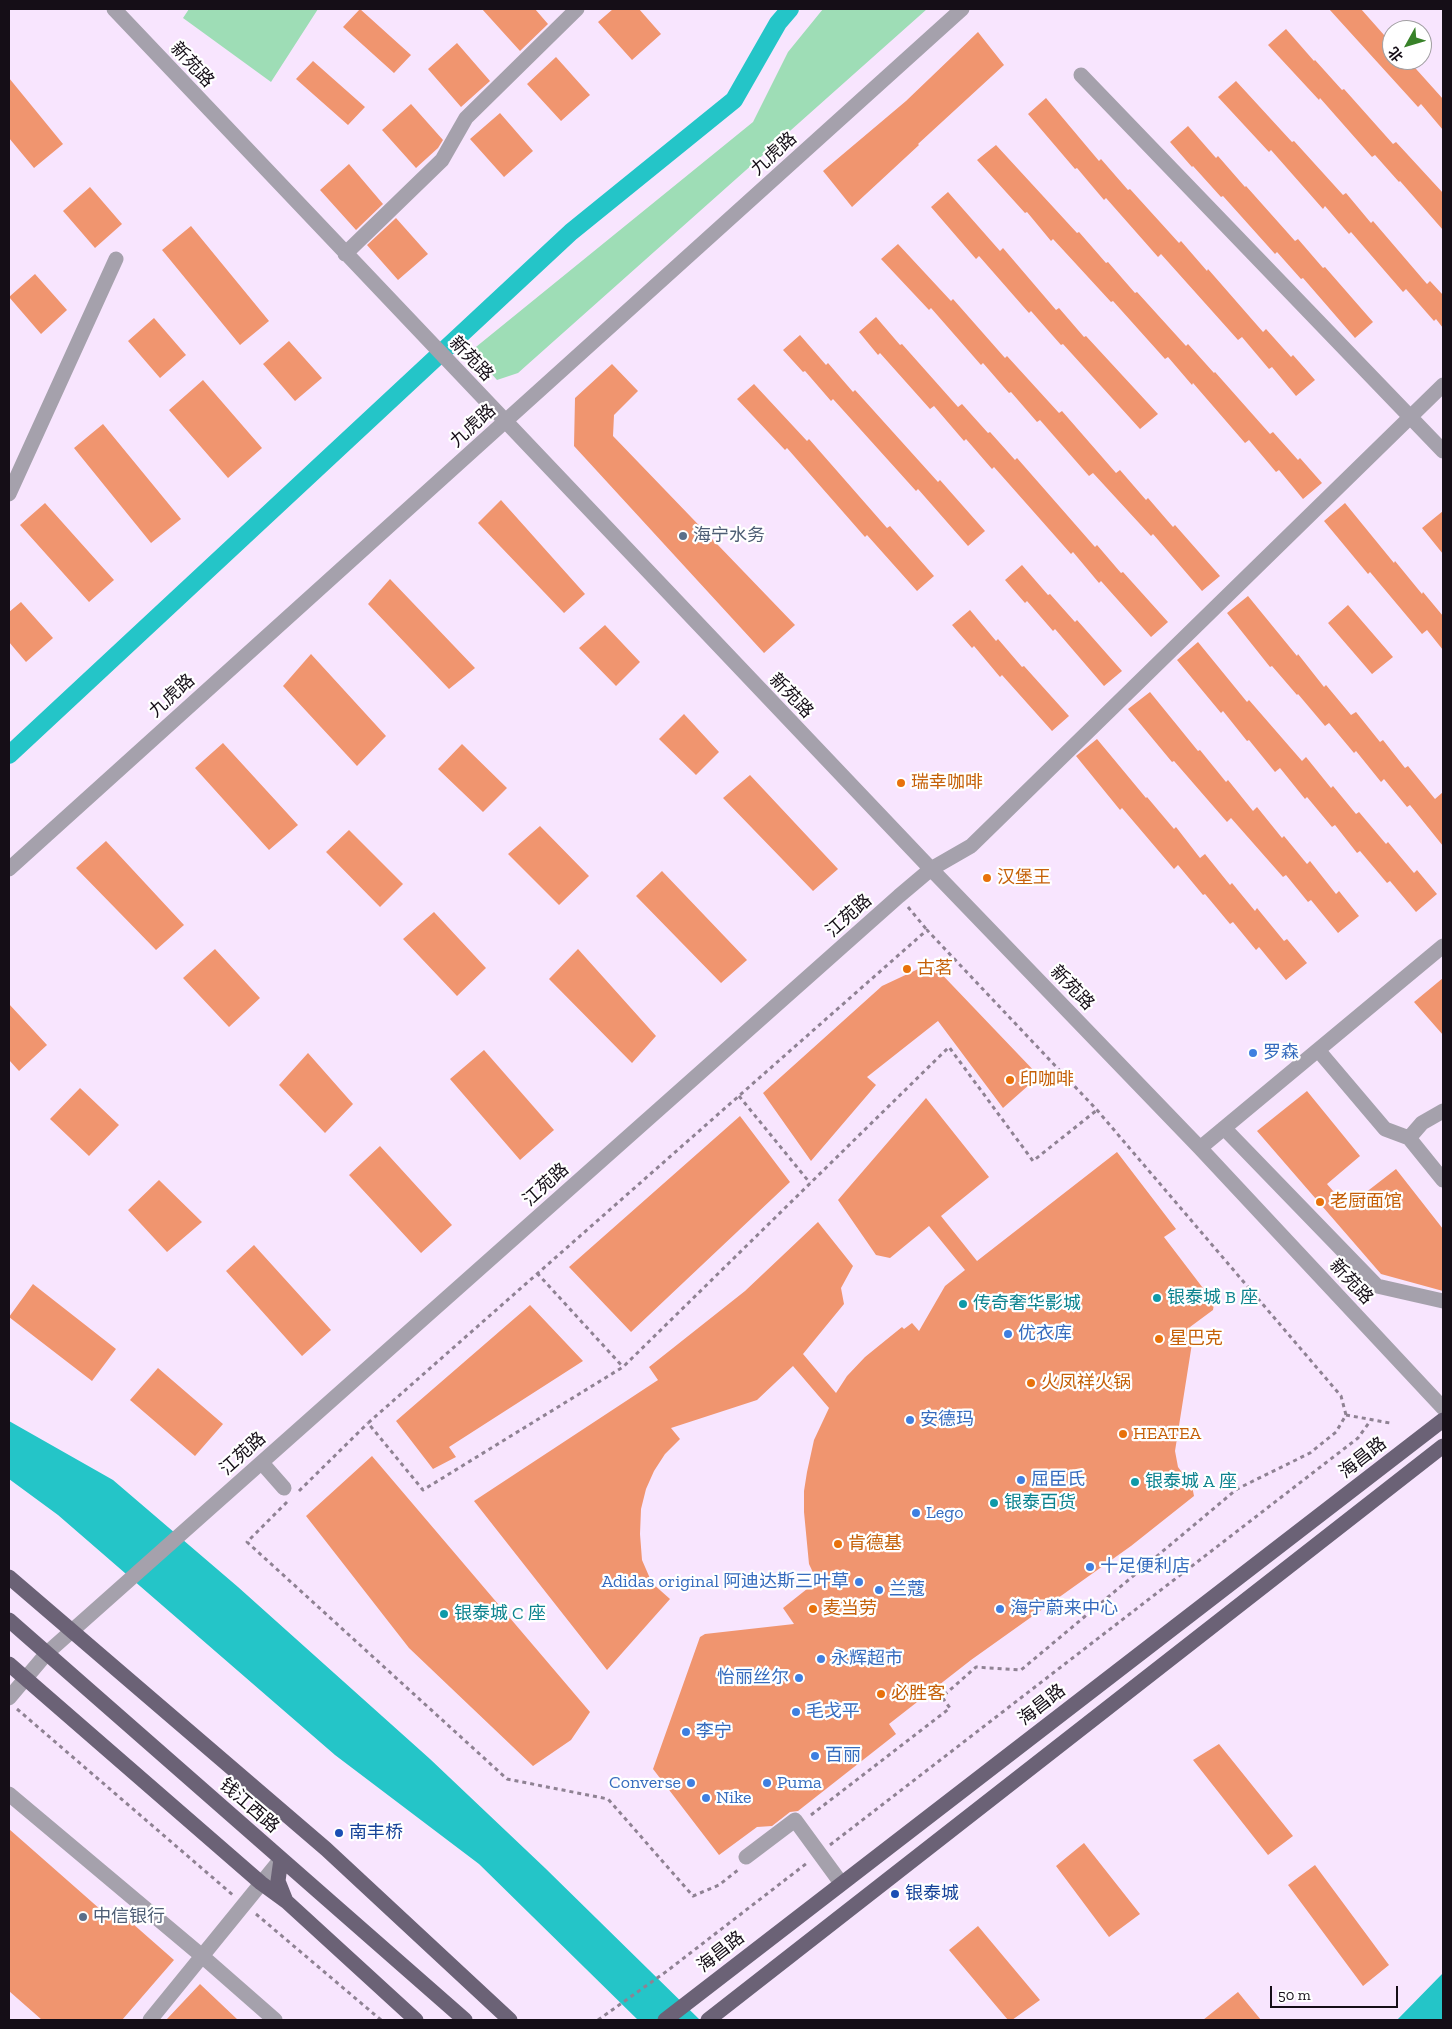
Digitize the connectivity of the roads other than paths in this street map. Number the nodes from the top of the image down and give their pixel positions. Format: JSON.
{"nodes":[{"id":1,"x":114,"y":9,"type":"edge"},
{"id":2,"x":578,"y":9,"type":"edge"},
{"id":3,"x":962,"y":9,"type":"edge"},
{"id":4,"x":1081,"y":75,"type":"dead end"},
{"id":5,"x":345,"y":254,"type":"junction"},
{"id":6,"x":116,"y":259,"type":"dead end"},
{"id":7,"x":1443,"y":385,"type":"edge"},
{"id":8,"x":1410,"y":417,"type":"junction"},
{"id":9,"x":505,"y":422,"type":"junction"},
{"id":10,"x":1443,"y":451,"type":"edge"},
{"id":11,"x":9,"y":494,"type":"edge"},
{"id":12,"x":9,"y":868,"type":"edge"},
{"id":13,"x":930,"y":869,"type":"junction"},
{"id":14,"x":1443,"y":946,"type":"edge"},
{"id":15,"x":1318,"y":1050,"type":"junction"},
{"id":16,"x":1443,"y":1111,"type":"edge"},
{"id":17,"x":1224,"y":1128,"type":"junction"},
{"id":18,"x":1409,"y":1138,"type":"junction"},
{"id":19,"x":1200,"y":1148,"type":"junction"},
{"id":20,"x":1443,"y":1180,"type":"edge"},
{"id":21,"x":1443,"y":1301,"type":"edge"},
{"id":22,"x":1443,"y":1408,"type":"edge"},
{"id":23,"x":1443,"y":1420,"type":"edge"},
{"id":24,"x":1443,"y":1446,"type":"edge"},
{"id":25,"x":262,"y":1463,"type":"junction"},
{"id":26,"x":290,"y":1494,"type":"road end"},
{"id":27,"x":9,"y":1577,"type":"edge"},
{"id":28,"x":9,"y":1620,"type":"edge"},
{"id":29,"x":72,"y":1631,"type":"junction"},
{"id":30,"x":47,"y":1653,"type":"junction"},
{"id":31,"x":9,"y":1664,"type":"edge"},
{"id":32,"x":26,"y":1678,"type":"junction"},
{"id":33,"x":12,"y":1703,"type":"edge"},
{"id":34,"x":9,"y":1794,"type":"edge"},
{"id":35,"x":281,"y":1859,"type":"junction"},
{"id":36,"x":744,"y":1862,"type":"road end"},
{"id":37,"x":261,"y":1883,"type":"junction"},
{"id":38,"x":841,"y":1883,"type":"junction"},
{"id":39,"x":287,"y":1902,"type":"junction"},
{"id":40,"x":202,"y":1956,"type":"junction"},
{"id":41,"x":150,"y":2020,"type":"edge"},
{"id":42,"x":275,"y":2020,"type":"edge"},
{"id":43,"x":416,"y":2020,"type":"edge"},
{"id":44,"x":465,"y":2020,"type":"edge"},
{"id":45,"x":510,"y":2020,"type":"edge"},
{"id":46,"x":665,"y":2020,"type":"edge"},
{"id":47,"x":708,"y":2020,"type":"edge"}],
"edges":[{"from":1,"to":5,"type":"street","name":"新苑路"},
{"from":2,"to":5,"type":"street"},
{"from":3,"to":9,"type":"street","name":"九虎路"},
{"from":4,"to":8,"type":"street"},
{"from":5,"to":9,"type":"street","name":"新苑路"},
{"from":6,"to":11,"type":"street"},
{"from":7,"to":8,"type":"street","name":"江苑路"},
{"from":8,"to":10,"type":"street"},
{"from":8,"to":13,"type":"street","name":"江苑路"},
{"from":9,"to":12,"type":"street","name":"九虎路"},
{"from":9,"to":13,"type":"street","name":"新苑路"},
{"from":13,"to":19,"type":"street","name":"新苑路"},
{"from":13,"to":25,"type":"street","name":"江苑路"},
{"from":14,"to":15,"type":"street"},
{"from":15,"to":17,"type":"street"},
{"from":15,"to":18,"type":"street"},
{"from":16,"to":18,"type":"street"},
{"from":17,"to":19,"type":"street"},
{"from":17,"to":21,"type":"street"},
{"from":18,"to":20,"type":"street"},
{"from":19,"to":22,"type":"street","name":"新苑路"},
{"from":23,"to":38,"type":"main road","name":"海昌路"},
{"from":24,"to":47,"type":"main road"},
{"from":25,"to":26,"type":"street"},
{"from":25,"to":29,"type":"street","name":"江苑路"},
{"from":27,"to":29,"type":"main road"},
{"from":28,"to":30,"type":"main road","name":"钱江西路"},
{"from":29,"to":30,"type":"street","name":"江苑路"},
{"from":29,"to":45,"type":"main road"},
{"from":30,"to":32,"type":"street","name":"江苑路"},
{"from":30,"to":35,"type":"main road","name":"钱江西路"},
{"from":31,"to":32,"type":"main road"},
{"from":32,"to":33,"type":"street","name":"江苑路"},
{"from":32,"to":37,"type":"main road"},
{"from":34,"to":40,"type":"street"},
{"from":35,"to":37,"type":"street"},
{"from":35,"to":39,"type":"main road"},
{"from":35,"to":44,"type":"main road","name":"钱江西路"},
{"from":36,"to":38,"type":"street"},
{"from":37,"to":39,"type":"main road"},
{"from":37,"to":40,"type":"street"},
{"from":38,"to":46,"type":"main road","name":"海昌路"},
{"from":39,"to":43,"type":"main road"},
{"from":40,"to":41,"type":"street"},
{"from":40,"to":42,"type":"street"}]}
